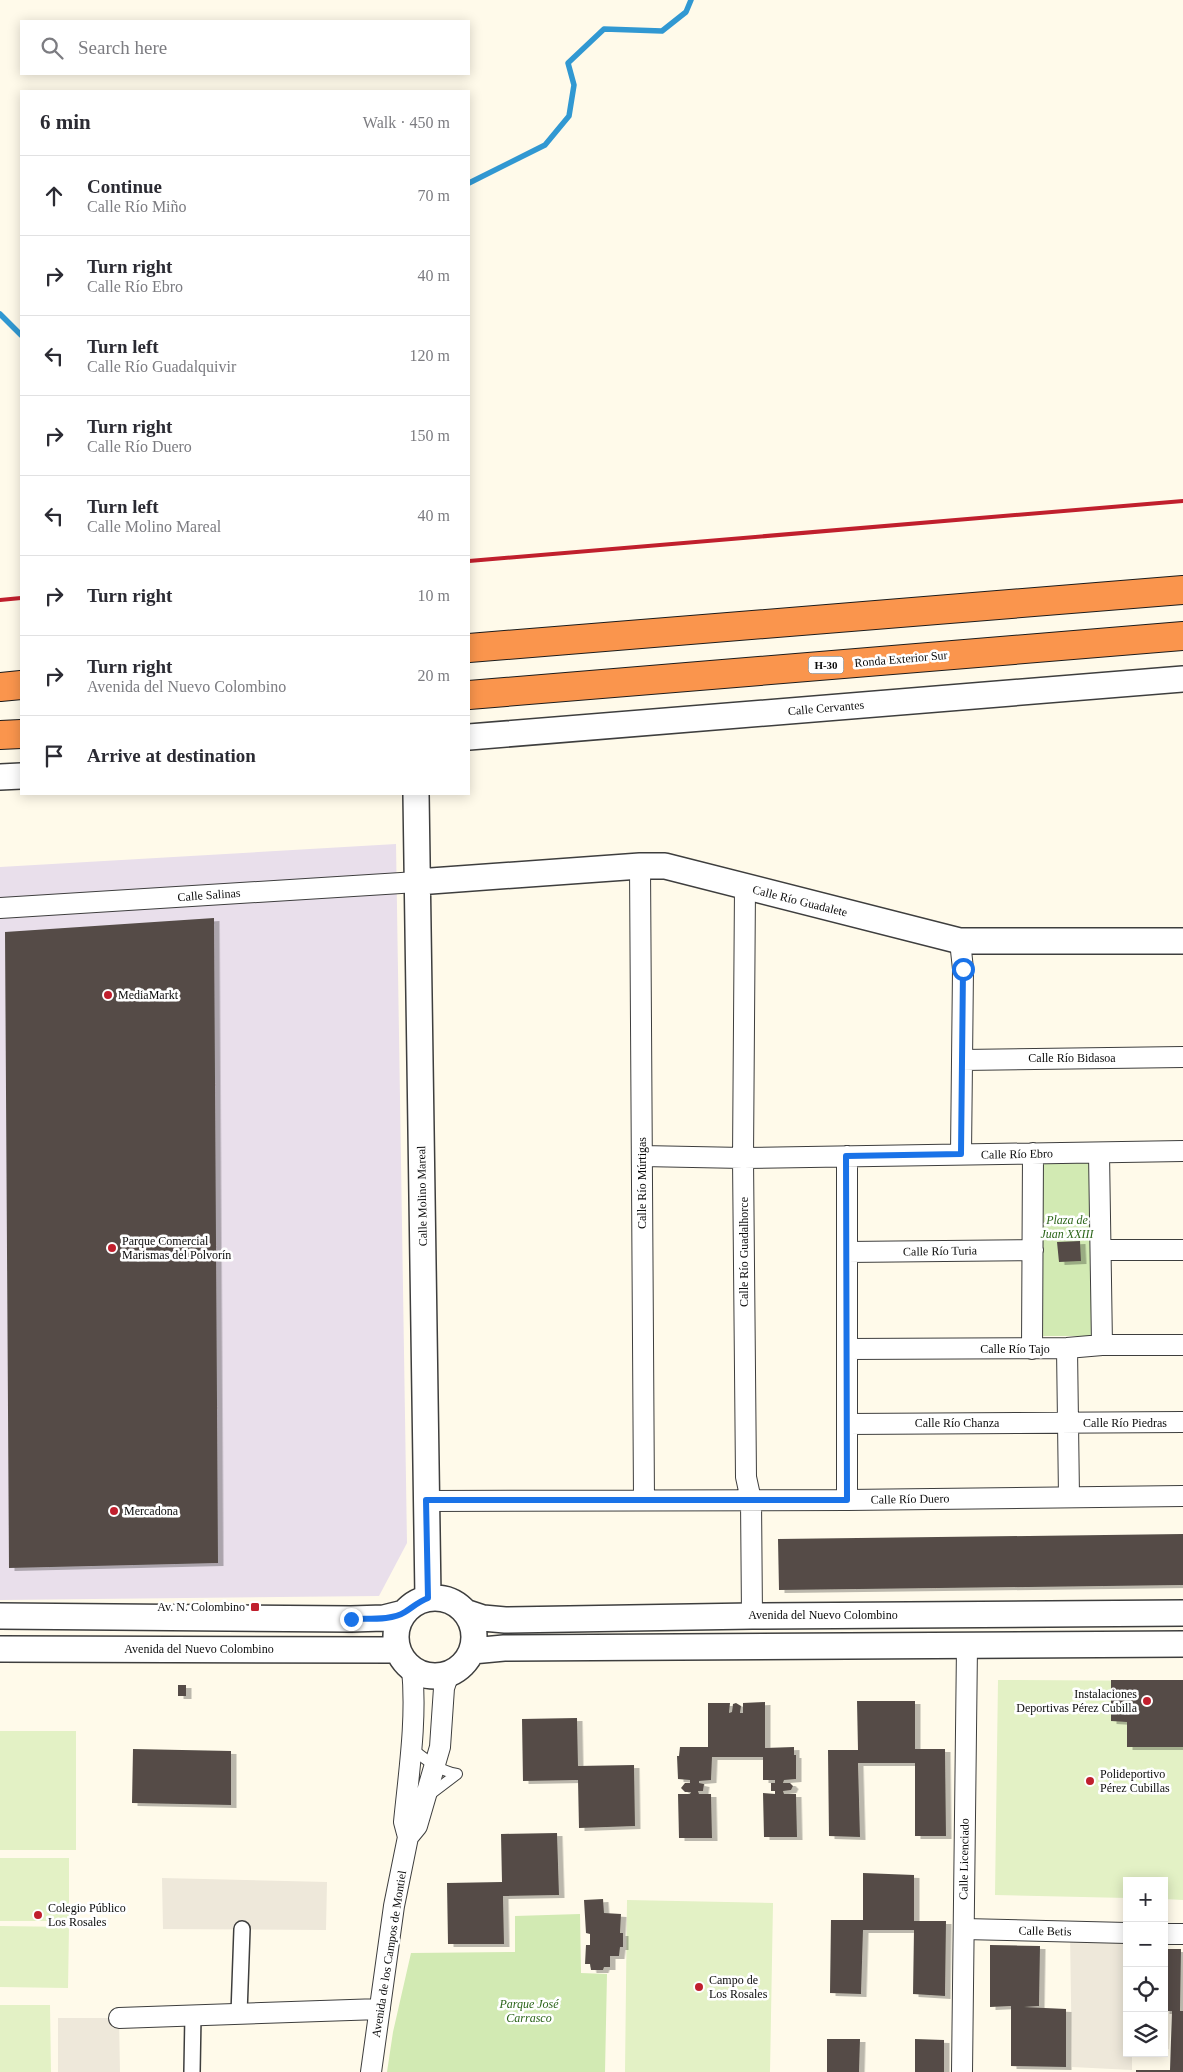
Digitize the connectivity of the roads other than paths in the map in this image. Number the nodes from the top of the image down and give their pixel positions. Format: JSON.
{"nodes":[{"id":1,"x":1183,"y":590,"type":"edge"},
{"id":2,"x":1183,"y":636,"type":"edge"},
{"id":3,"x":470,"y":648,"type":"edge"},
{"id":4,"x":1183,"y":679,"type":"edge"},
{"id":5,"x":20,"y":686,"type":"edge"},
{"id":6,"x":0,"y":687,"type":"edge"},
{"id":7,"x":470,"y":695,"type":"edge"},
{"id":8,"x":20,"y":734,"type":"edge"},
{"id":9,"x":0,"y":735,"type":"edge"},
{"id":10,"x":470,"y":737,"type":"edge"},
{"id":11,"x":20,"y":776,"type":"edge"},
{"id":12,"x":0,"y":777,"type":"edge"},
{"id":13,"x":416,"y":795,"type":"edge"},
{"id":14,"x":640,"y":866,"type":"junction"},
{"id":15,"x":417,"y":882,"type":"junction"},
{"id":16,"x":745,"y":887,"type":"junction"},
{"id":17,"x":0,"y":908,"type":"edge"},
{"id":18,"x":960,"y":941,"type":"junction"},
{"id":19,"x":1183,"y":941,"type":"edge"},
{"id":20,"x":1183,"y":1057,"type":"edge"},
{"id":21,"x":962,"y":1060,"type":"junction"},
{"id":22,"x":1183,"y":1151,"type":"edge"},
{"id":23,"x":1033,"y":1153,"type":"junction"},
{"id":24,"x":1099,"y":1153,"type":"junction"},
{"id":25,"x":961,"y":1154,"type":"junction"},
{"id":26,"x":642,"y":1156,"type":"junction"},
{"id":27,"x":846,"y":1156,"type":"junction"},
{"id":28,"x":743,"y":1158,"type":"junction"},
{"id":29,"x":1032,"y":1250,"type":"junction"},
{"id":30,"x":1101,"y":1250,"type":"junction"},
{"id":31,"x":1183,"y":1250,"type":"edge"},
{"id":32,"x":847,"y":1252,"type":"junction"},
{"id":33,"x":1183,"y":1344,"type":"edge"},
{"id":34,"x":1102,"y":1345,"type":"junction"},
{"id":35,"x":1067,"y":1348,"type":"junction"},
{"id":36,"x":847,"y":1349,"type":"junction"},
{"id":37,"x":1032,"y":1349,"type":"junction"},
{"id":38,"x":1183,"y":1422,"type":"edge"},
{"id":39,"x":1068,"y":1423,"type":"junction"},
{"id":40,"x":847,"y":1424,"type":"junction"},
{"id":41,"x":1183,"y":1496,"type":"edge"},
{"id":42,"x":1069,"y":1498,"type":"junction"},
{"id":43,"x":426,"y":1500,"type":"junction"},
{"id":44,"x":644,"y":1500,"type":"junction"},
{"id":45,"x":751,"y":1500,"type":"junction"},
{"id":46,"x":847,"y":1500,"type":"junction"},
{"id":47,"x":428,"y":1598,"type":"junction"},
{"id":48,"x":465,"y":1612,"type":"junction"},
{"id":49,"x":404,"y":1613,"type":"junction"},
{"id":50,"x":1183,"y":1613,"type":"edge"},
{"id":51,"x":0,"y":1616,"type":"edge"},
{"id":52,"x":752,"y":1616,"type":"junction"},
{"id":53,"x":1183,"y":1644,"type":"edge"},
{"id":54,"x":967,"y":1646,"type":"junction"},
{"id":55,"x":0,"y":1649,"type":"edge"},
{"id":56,"x":472,"y":1651,"type":"junction"},
{"id":57,"x":405,"y":1659,"type":"junction"},
{"id":58,"x":449,"y":1674,"type":"junction"},
{"id":59,"x":411,"y":1748,"type":"junction"},
{"id":60,"x":435,"y":1766,"type":"junction"},
{"id":61,"x":408,"y":1837,"type":"junction"},
{"id":62,"x":242,"y":1929,"type":"dead end"},
{"id":63,"x":964,"y":1930,"type":"junction"},
{"id":64,"x":1123,"y":1933,"type":"edge"},
{"id":65,"x":1168,"y":1934,"type":"edge"},
{"id":66,"x":1183,"y":1934,"type":"edge"},
{"id":67,"x":380,"y":2009,"type":"junction"},
{"id":68,"x":239,"y":2014,"type":"junction"},
{"id":69,"x":193,"y":2015,"type":"junction"},
{"id":70,"x":119,"y":2018,"type":"dead end"},
{"id":71,"x":192,"y":2072,"type":"edge"},
{"id":72,"x":371,"y":2072,"type":"edge"},
{"id":73,"x":962,"y":2072,"type":"edge"}],
"edges":[{"from":1,"to":3,"type":"highway"},
{"from":2,"to":7,"type":"highway","name":"Ronda Exterior Sur","number":"H-30"},
{"from":4,"to":10,"type":"street","name":"Calle Cervantes"},
{"from":5,"to":6,"type":"highway"},
{"from":8,"to":9,"type":"highway"},
{"from":11,"to":12,"type":"street"},
{"from":13,"to":15,"type":"street","name":"Calle Molino Mareal"},
{"from":14,"to":15,"type":"street","name":"Calle Río Guadalete"},
{"from":14,"to":16,"type":"street","name":"Calle Río Guadalete"},
{"from":14,"to":26,"type":"street","name":"Calle Río Múrtigas"},
{"from":15,"to":17,"type":"street","name":"Calle Salinas"},
{"from":15,"to":43,"type":"street","name":"Calle Molino Mareal"},
{"from":16,"to":18,"type":"street","name":"Calle Río Guadalete"},
{"from":16,"to":28,"type":"street","name":"Calle Río Guadalhorce"},
{"from":18,"to":19,"type":"street","name":"Calle Río Guadalete"},
{"from":18,"to":21,"type":"street"},
{"from":20,"to":21,"type":"street","name":"Calle Río Bidasoa"},
{"from":21,"to":25,"type":"street"},
{"from":22,"to":24,"type":"street","name":"Calle Río Ebro"},
{"from":23,"to":24,"type":"street","name":"Calle Río Ebro"},
{"from":23,"to":25,"type":"street","name":"Calle Río Ebro"},
{"from":23,"to":29,"type":"street"},
{"from":24,"to":30,"type":"street"},
{"from":25,"to":27,"type":"street","name":"Calle Río Ebro"},
{"from":26,"to":28,"type":"street","name":"Calle Río Ebro"},
{"from":26,"to":44,"type":"street","name":"Calle Río Múrtigas"},
{"from":27,"to":28,"type":"street","name":"Calle Río Ebro"},
{"from":27,"to":32,"type":"street"},
{"from":28,"to":45,"type":"street","name":"Calle Río Guadalhorce"},
{"from":29,"to":32,"type":"street","name":"Calle Río Turia"},
{"from":29,"to":37,"type":"street"},
{"from":30,"to":31,"type":"street"},
{"from":30,"to":34,"type":"street"},
{"from":32,"to":36,"type":"street"},
{"from":33,"to":34,"type":"street","name":"Calle Río Tajo"},
{"from":34,"to":35,"type":"street","name":"Calle Río Tajo"},
{"from":35,"to":37,"type":"street","name":"Calle Río Tajo"},
{"from":35,"to":39,"type":"street"},
{"from":36,"to":37,"type":"street","name":"Calle Río Tajo"},
{"from":36,"to":40,"type":"street"},
{"from":38,"to":39,"type":"street","name":"Calle Río Piedras"},
{"from":39,"to":40,"type":"street","name":"Calle Río Chanza"},
{"from":39,"to":42,"type":"street"},
{"from":40,"to":46,"type":"street"},
{"from":41,"to":42,"type":"street","name":"Calle Río Duero"},
{"from":42,"to":46,"type":"street","name":"Calle Río Duero"},
{"from":43,"to":44,"type":"street","name":"Calle Río Duero"},
{"from":43,"to":47,"type":"street","name":"Calle Molino Mareal"},
{"from":44,"to":45,"type":"street","name":"Calle Río Duero"},
{"from":45,"to":46,"type":"street","name":"Calle Río Duero"},
{"from":45,"to":52,"type":"street","name":"Calle Río Guadalhorce"},
{"from":47,"to":48,"type":"street"},
{"from":47,"to":49,"type":"street"},
{"from":48,"to":52,"type":"street","name":"Avenida del Nuevo Colombino"},
{"from":48,"to":56,"type":"street"},
{"from":49,"to":51,"type":"street"},
{"from":49,"to":57,"type":"street"},
{"from":50,"to":52,"type":"street","name":"Avenida del Nuevo Colombino"},
{"from":53,"to":54,"type":"street"},
{"from":54,"to":56,"type":"street"},
{"from":54,"to":63,"type":"street","name":"Calle Licenciado"},
{"from":55,"to":57,"type":"street","name":"Avenida del Nuevo Colombino"},
{"from":56,"to":58,"type":"street"},
{"from":57,"to":58,"type":"street"},
{"from":57,"to":59,"type":"street","name":"Avenida de los Campos de Montiel"},
{"from":58,"to":60,"type":"street","name":"Avenida de los Campos de Montiel"},
{"from":59,"to":60,"type":"lane"},
{"from":59,"to":61,"type":"street","name":"Avenida de los Campos de Montiel"},
{"from":60,"to":61,"type":"street","name":"Avenida de los Campos de Montiel"},
{"from":61,"to":67,"type":"street","name":"Avenida de los Campos de Montiel"},
{"from":62,"to":68,"type":"street"},
{"from":63,"to":64,"type":"street","name":"Calle Betis"},
{"from":63,"to":73,"type":"street","name":"Calle Licenciado"},
{"from":65,"to":66,"type":"street"},
{"from":67,"to":68,"type":"street"},
{"from":67,"to":72,"type":"street","name":"Avenida de los Campos de Montiel"},
{"from":68,"to":69,"type":"street"},
{"from":69,"to":70,"type":"street"},
{"from":69,"to":71,"type":"street"}]}
